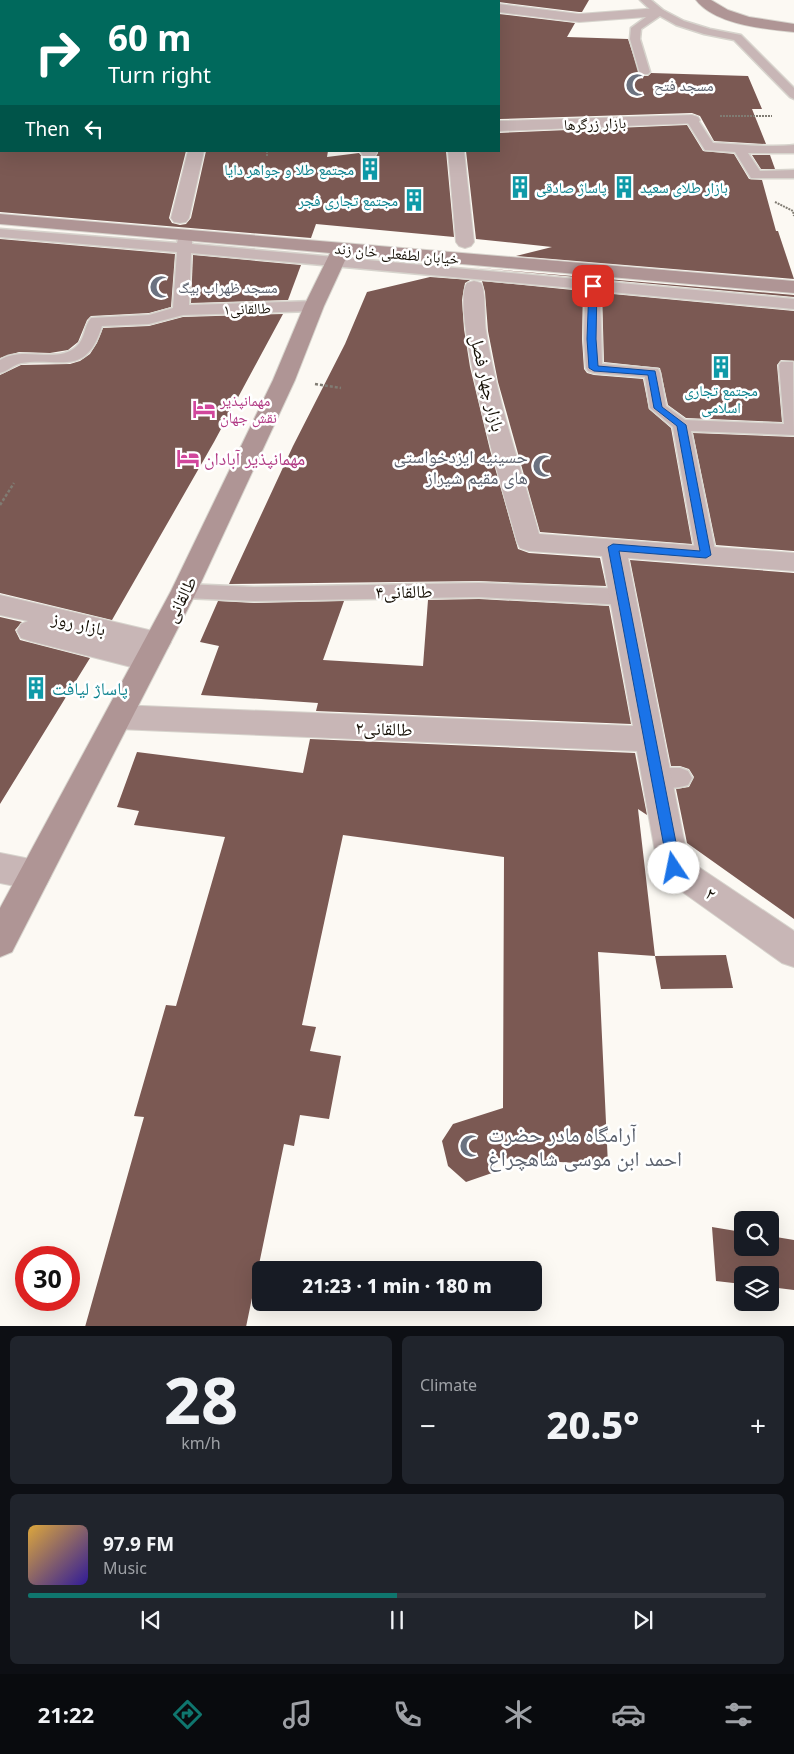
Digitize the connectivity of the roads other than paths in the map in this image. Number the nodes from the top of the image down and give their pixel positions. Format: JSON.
{"nodes":[{"id":1,"x":644,"y":0,"type":"edge"},
{"id":2,"x":703,"y":0,"type":"edge"},
{"id":3,"x":500,"y":8,"type":"edge"},
{"id":4,"x":659,"y":12,"type":"junction"},
{"id":5,"x":730,"y":16,"type":"junction"},
{"id":6,"x":794,"y":28,"type":"edge"},
{"id":7,"x":737,"y":38,"type":"junction"},
{"id":8,"x":763,"y":40,"type":"dead end"},
{"id":9,"x":644,"y":72,"type":"dead end"},
{"id":10,"x":776,"y":76,"type":"junction"},
{"id":11,"x":794,"y":76,"type":"edge"},
{"id":12,"x":794,"y":95,"type":"edge"},
{"id":13,"x":692,"y":120,"type":"joint"},
{"id":14,"x":500,"y":126,"type":"edge"},
{"id":15,"x":738,"y":147,"type":"junction"},
{"id":16,"x":794,"y":149,"type":"edge"},
{"id":17,"x":196,"y":152,"type":"edge"},
{"id":18,"x":456,"y":152,"type":"edge"},
{"id":19,"x":794,"y":174,"type":"edge"},
{"id":20,"x":0,"y":219,"type":"edge"},
{"id":21,"x":0,"y":233,"type":"edge"},
{"id":22,"x":183,"y":233,"type":"junction"},
{"id":23,"x":465,"y":242,"type":"dead end"},
{"id":24,"x":339,"y":255,"type":"junction"},
{"id":25,"x":593,"y":286,"type":"junction"},
{"id":26,"x":474,"y":287,"type":"dead end"},
{"id":27,"x":794,"y":287,"type":"edge"},
{"id":28,"x":794,"y":304,"type":"edge"},
{"id":29,"x":314,"y":306,"type":"junction"},
{"id":30,"x":181,"y":310,"type":"junction"},
{"id":31,"x":787,"y":365,"type":"dead end"},
{"id":32,"x":0,"y":368,"type":"edge"},
{"id":33,"x":681,"y":425,"type":"junction"},
{"id":34,"x":613,"y":547,"type":"junction"},
{"id":35,"x":706,"y":555,"type":"junction"},
{"id":36,"x":794,"y":562,"type":"edge"},
{"id":37,"x":184,"y":591,"type":"junction"},
{"id":38,"x":624,"y":597,"type":"junction"},
{"id":39,"x":0,"y":605,"type":"edge"},
{"id":40,"x":0,"y":624,"type":"edge"},
{"id":41,"x":152,"y":651,"type":"junction"},
{"id":42,"x":118,"y":717,"type":"junction"},
{"id":43,"x":650,"y":739,"type":"junction"},
{"id":44,"x":0,"y":868,"type":"edge"},
{"id":45,"x":34,"y":875,"type":"junction"},
{"id":46,"x":0,"y":941,"type":"edge"},
{"id":47,"x":794,"y":951,"type":"edge"}],
"edges":[{"from":1,"to":4,"type":"lane"},
{"from":2,"to":5,"type":"street"},
{"from":3,"to":4,"type":"street"},
{"from":4,"to":7,"type":"lane"},
{"from":4,"to":9,"type":"lane"},
{"from":5,"to":6,"type":"street"},
{"from":5,"to":7,"type":"street"},
{"from":7,"to":8,"type":"street"},
{"from":7,"to":10,"type":"lane"},
{"from":10,"to":11,"type":"lane"},
{"from":10,"to":12,"type":"lane"},
{"from":13,"to":14,"type":"street","name":"بازار زرگرها"},
{"from":13,"to":15,"type":"lane"},
{"from":15,"to":16,"type":"lane"},
{"from":15,"to":19,"type":"lane"},
{"from":17,"to":22,"type":"street"},
{"from":18,"to":23,"type":"street"},
{"from":20,"to":22,"type":"street","name":"خیابان لطفعلی خان زند"},
{"from":21,"to":22,"type":"lane"},
{"from":22,"to":24,"type":"street","name":"خیابان لطفعلی خان زند"},
{"from":22,"to":30,"type":"lane"},
{"from":24,"to":25,"type":"lane"},
{"from":24,"to":27,"type":"street","name":"خیابان لطفعلی خان زند"},
{"from":24,"to":29,"type":"street","name":"طالقانی"},
{"from":25,"to":28,"type":"lane"},
{"from":25,"to":33,"type":"lane"},
{"from":26,"to":34,"type":"street","name":"بازار چهار فصل"},
{"from":29,"to":30,"type":"lane","name":"طالقانی۱"},
{"from":29,"to":37,"type":"street","name":"طالقانی"},
{"from":30,"to":32,"type":"lane","name":"طالقانی۱"},
{"from":31,"to":33,"type":"lane"},
{"from":33,"to":35,"type":"lane"},
{"from":34,"to":35,"type":"street"},
{"from":34,"to":38,"type":"street","name":"۲"},
{"from":35,"to":36,"type":"street"},
{"from":37,"to":38,"type":"lane","name":"طالقانی۴"},
{"from":37,"to":41,"type":"street","name":"طالقانی"},
{"from":38,"to":43,"type":"street","name":"۲"},
{"from":39,"to":41,"type":"street","name":"بازار روز"},
{"from":40,"to":41,"type":"street","name":"بازار روز"},
{"from":41,"to":42,"type":"street","name":"طالقانی"},
{"from":42,"to":43,"type":"street","name":"طالقانی۲"},
{"from":42,"to":45,"type":"street","name":"طالقانی"},
{"from":43,"to":47,"type":"street","name":"۲"},
{"from":44,"to":45,"type":"street"},
{"from":45,"to":46,"type":"street","name":"طالقانی"}]}
